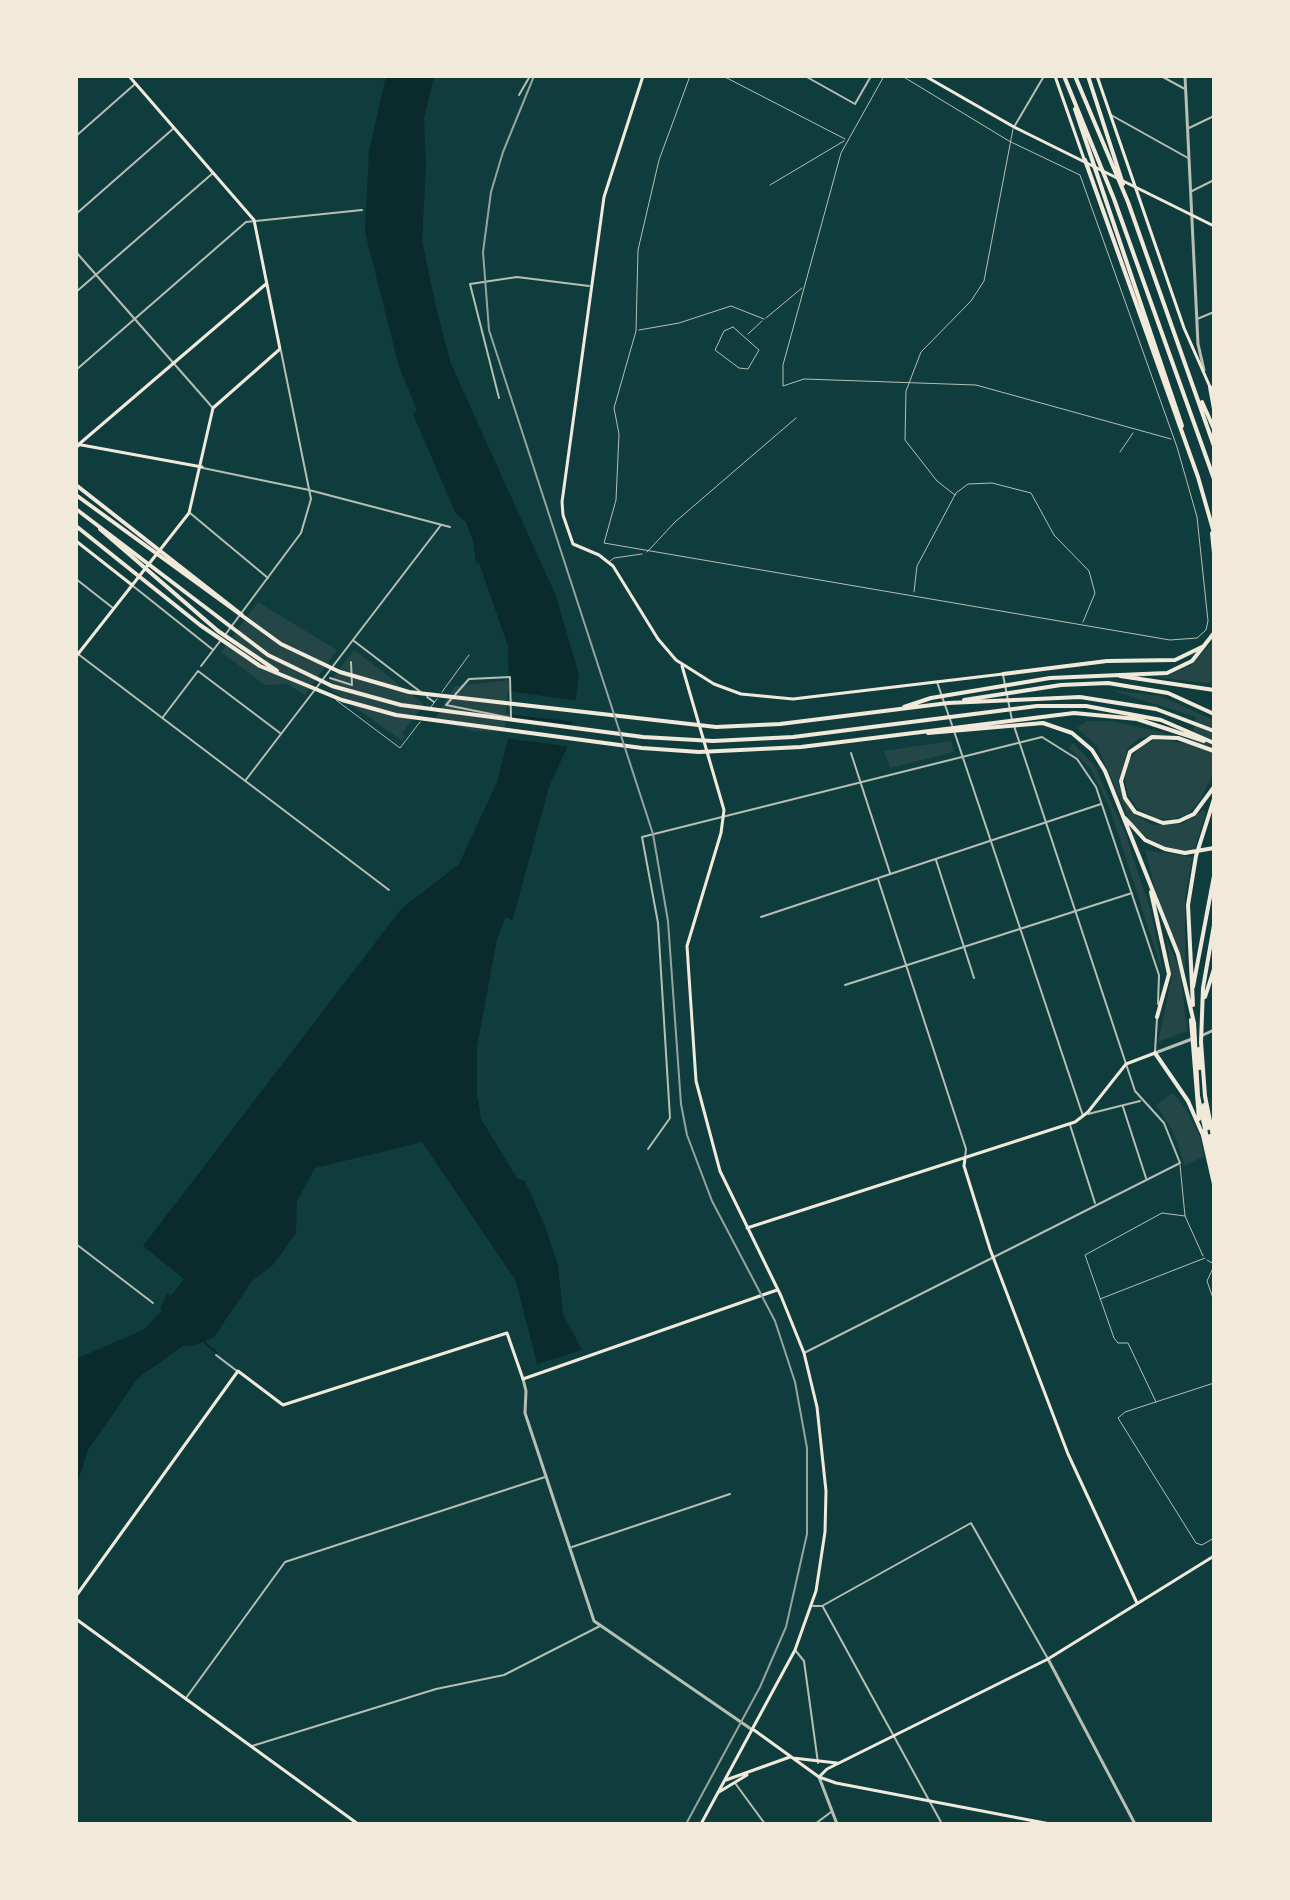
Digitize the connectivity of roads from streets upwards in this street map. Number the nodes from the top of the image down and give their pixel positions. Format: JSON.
{"nodes":[{"id":1,"x":129,"y":76,"type":"edge"},
{"id":2,"x":530,"y":76,"type":"edge"},
{"id":3,"x":643,"y":76,"type":"edge"},
{"id":4,"x":805,"y":76,"type":"edge"},
{"id":5,"x":871,"y":76,"type":"edge"},
{"id":6,"x":925,"y":76,"type":"edge"},
{"id":7,"x":1044,"y":76,"type":"edge"},
{"id":8,"x":1055,"y":76,"type":"edge"},
{"id":9,"x":1064,"y":76,"type":"edge"},
{"id":10,"x":1075,"y":76,"type":"edge"},
{"id":11,"x":1088,"y":76,"type":"edge"},
{"id":12,"x":1097,"y":76,"type":"edge"},
{"id":13,"x":1161,"y":76,"type":"edge"},
{"id":14,"x":1185,"y":76,"type":"edge"},
{"id":15,"x":136,"y":84,"type":"junction"},
{"id":16,"x":1186,"y":89,"type":"junction"},
{"id":17,"x":1070,"y":91,"type":"junction"},
{"id":18,"x":519,"y":95,"type":"dead end"},
{"id":19,"x":1111,"y":115,"type":"junction"},
{"id":20,"x":1214,"y":116,"type":"edge"},
{"id":21,"x":1014,"y":127,"type":"junction"},
{"id":22,"x":174,"y":128,"type":"junction"},
{"id":23,"x":1188,"y":129,"type":"junction"},
{"id":24,"x":76,"y":136,"type":"edge"},
{"id":25,"x":1189,"y":159,"type":"junction"},
{"id":26,"x":1088,"y":162,"type":"junction"},
{"id":27,"x":213,"y":173,"type":"junction"},
{"id":28,"x":1214,"y":180,"type":"edge"},
{"id":29,"x":1134,"y":185,"type":"junction"},
{"id":30,"x":1191,"y":191,"type":"junction"},
{"id":31,"x":1128,"y":202,"type":"junction"},
{"id":32,"x":362,"y":210,"type":"dead end"},
{"id":33,"x":76,"y":214,"type":"edge"},
{"id":34,"x":1192,"y":214,"type":"junction"},
{"id":35,"x":254,"y":220,"type":"junction"},
{"id":36,"x":1214,"y":226,"type":"edge"},
{"id":37,"x":76,"y":252,"type":"edge"},
{"id":38,"x":96,"y":275,"type":"junction"},
{"id":39,"x":266,"y":284,"type":"junction"},
{"id":40,"x":592,"y":286,"type":"junction"},
{"id":41,"x":76,"y":292,"type":"edge"},
{"id":42,"x":1214,"y":312,"type":"edge"},
{"id":43,"x":135,"y":319,"type":"junction"},
{"id":44,"x":1197,"y":319,"type":"junction"},
{"id":45,"x":280,"y":349,"type":"junction"},
{"id":46,"x":174,"y":364,"type":"junction"},
{"id":47,"x":76,"y":370,"type":"edge"},
{"id":48,"x":1204,"y":370,"type":"junction"},
{"id":49,"x":1214,"y":374,"type":"edge"},
{"id":50,"x":1206,"y":378,"type":"junction"},
{"id":51,"x":1193,"y":383,"type":"junction"},
{"id":52,"x":1210,"y":387,"type":"junction"},
{"id":53,"x":1214,"y":396,"type":"edge"},
{"id":54,"x":499,"y":398,"type":"dead end"},
{"id":55,"x":213,"y":408,"type":"junction"},
{"id":56,"x":1214,"y":409,"type":"edge"},
{"id":57,"x":1214,"y":429,"type":"edge"},
{"id":58,"x":1185,"y":440,"type":"junction"},
{"id":59,"x":77,"y":445,"type":"edge"},
{"id":60,"x":1214,"y":446,"type":"edge"},
{"id":61,"x":202,"y":467,"type":"junction"},
{"id":62,"x":1214,"y":479,"type":"edge"},
{"id":63,"x":76,"y":485,"type":"edge"},
{"id":64,"x":309,"y":490,"type":"junction"},
{"id":65,"x":76,"y":495,"type":"edge"},
{"id":66,"x":76,"y":509,"type":"edge"},
{"id":67,"x":189,"y":513,"type":"junction"},
{"id":68,"x":1210,"y":519,"type":"junction"},
{"id":69,"x":441,"y":525,"type":"junction"},
{"id":70,"x":76,"y":526,"type":"edge"},
{"id":71,"x":450,"y":527,"type":"dead end"},
{"id":72,"x":1214,"y":531,"type":"edge"},
{"id":73,"x":76,"y":541,"type":"edge"},
{"id":74,"x":1214,"y":553,"type":"edge"},
{"id":75,"x":137,"y":559,"type":"junction"},
{"id":76,"x":168,"y":559,"type":"junction"},
{"id":77,"x":268,"y":578,"type":"junction"},
{"id":78,"x":76,"y":579,"type":"edge"},
{"id":79,"x":132,"y":585,"type":"junction"},
{"id":80,"x":114,"y":608,"type":"junction"},
{"id":81,"x":1214,"y":633,"type":"edge"},
{"id":82,"x":353,"y":640,"type":"junction"},
{"id":83,"x":1209,"y":642,"type":"junction"},
{"id":84,"x":213,"y":650,"type":"junction"},
{"id":85,"x":77,"y":655,"type":"edge"},
{"id":86,"x":351,"y":662,"type":"dead end"},
{"id":87,"x":201,"y":666,"type":"dead end"},
{"id":88,"x":682,"y":666,"type":"junction"},
{"id":89,"x":1003,"y":674,"type":"junction"},
{"id":90,"x":1105,"y":674,"type":"junction"},
{"id":91,"x":285,"y":676,"type":"junction"},
{"id":92,"x":510,"y":677,"type":"joint"},
{"id":93,"x":330,"y":678,"type":"dead end"},
{"id":94,"x":937,"y":680,"type":"junction"},
{"id":95,"x":317,"y":687,"type":"junction"},
{"id":96,"x":1214,"y":690,"type":"edge"},
{"id":97,"x":336,"y":700,"type":"road end"},
{"id":98,"x":434,"y":702,"type":"road end"},
{"id":99,"x":948,"y":703,"type":"junction"},
{"id":100,"x":896,"y":710,"type":"junction"},
{"id":101,"x":1214,"y":714,"type":"edge"},
{"id":102,"x":162,"y":718,"type":"junction"},
{"id":103,"x":1214,"y":731,"type":"edge"},
{"id":104,"x":281,"y":734,"type":"junction"},
{"id":105,"x":899,"y":735,"type":"junction"},
{"id":106,"x":1193,"y":737,"type":"junction"},
{"id":107,"x":1019,"y":741,"type":"junction"},
{"id":108,"x":1214,"y":744,"type":"edge"},
{"id":109,"x":1214,"y":751,"type":"edge"},
{"id":110,"x":851,"y":753,"type":"dead end"},
{"id":111,"x":962,"y":756,"type":"junction"},
{"id":112,"x":245,"y":781,"type":"junction"},
{"id":113,"x":860,"y":782,"type":"junction"},
{"id":114,"x":1214,"y":787,"type":"edge"},
{"id":115,"x":1214,"y":799,"type":"edge"},
{"id":116,"x":1103,"y":803,"type":"junction"},
{"id":117,"x":1121,"y":813,"type":"junction"},
{"id":118,"x":724,"y":816,"type":"junction"},
{"id":119,"x":1046,"y":822,"type":"junction"},
{"id":120,"x":990,"y":841,"type":"junction"},
{"id":121,"x":1214,"y":848,"type":"edge"},
{"id":122,"x":935,"y":859,"type":"junction"},
{"id":123,"x":890,"y":874,"type":"junction"},
{"id":124,"x":1214,"y":876,"type":"edge"},
{"id":125,"x":878,"y":878,"type":"junction"},
{"id":126,"x":1147,"y":878,"type":"junction"},
{"id":127,"x":389,"y":890,"type":"dead end"},
{"id":128,"x":1132,"y":893,"type":"junction"},
{"id":129,"x":1075,"y":911,"type":"junction"},
{"id":130,"x":761,"y":917,"type":"dead end"},
{"id":131,"x":1214,"y":925,"type":"edge"},
{"id":132,"x":1018,"y":929,"type":"junction"},
{"id":133,"x":964,"y":947,"type":"junction"},
{"id":134,"x":906,"y":966,"type":"junction"},
{"id":135,"x":1214,"y":969,"type":"edge"},
{"id":136,"x":974,"y":978,"type":"dead end"},
{"id":137,"x":1214,"y":978,"type":"edge"},
{"id":138,"x":845,"y":985,"type":"dead end"},
{"id":139,"x":1205,"y":997,"type":"junction"},
{"id":140,"x":1157,"y":1017,"type":"junction"},
{"id":141,"x":1194,"y":1023,"type":"junction"},
{"id":142,"x":1214,"y":1030,"type":"edge"},
{"id":143,"x":1155,"y":1053,"type":"junction"},
{"id":144,"x":1126,"y":1064,"type":"junction"},
{"id":145,"x":1142,"y":1101,"type":"junction"},
{"id":146,"x":1123,"y":1107,"type":"junction"},
{"id":147,"x":1085,"y":1115,"type":"junction"},
{"id":148,"x":1069,"y":1124,"type":"junction"},
{"id":149,"x":1214,"y":1141,"type":"edge"},
{"id":150,"x":648,"y":1149,"type":"dead end"},
{"id":151,"x":1209,"y":1149,"type":"junction"},
{"id":152,"x":1214,"y":1153,"type":"edge"},
{"id":153,"x":965,"y":1158,"type":"junction"},
{"id":154,"x":1214,"y":1171,"type":"edge"},
{"id":155,"x":1147,"y":1179,"type":"junction"},
{"id":156,"x":1214,"y":1184,"type":"edge"},
{"id":157,"x":1095,"y":1205,"type":"junction"},
{"id":158,"x":747,"y":1228,"type":"junction"},
{"id":159,"x":76,"y":1244,"type":"edge"},
{"id":160,"x":993,"y":1256,"type":"junction"},
{"id":161,"x":777,"y":1290,"type":"junction"},
{"id":162,"x":153,"y":1303,"type":"dead end"},
{"id":163,"x":804,"y":1353,"type":"junction"},
{"id":164,"x":216,"y":1355,"type":"dead end"},
{"id":165,"x":238,"y":1371,"type":"junction"},
{"id":166,"x":523,"y":1379,"type":"junction"},
{"id":167,"x":545,"y":1477,"type":"junction"},
{"id":168,"x":730,"y":1494,"type":"dead end"},
{"id":169,"x":568,"y":1548,"type":"junction"},
{"id":170,"x":1214,"y":1556,"type":"edge"},
{"id":171,"x":76,"y":1596,"type":"edge"},
{"id":172,"x":1137,"y":1603,"type":"junction"},
{"id":173,"x":812,"y":1606,"type":"junction"},
{"id":174,"x":822,"y":1606,"type":"junction"},
{"id":175,"x":76,"y":1619,"type":"edge"},
{"id":176,"x":601,"y":1626,"type":"junction"},
{"id":177,"x":795,"y":1650,"type":"junction"},
{"id":178,"x":1048,"y":1659,"type":"junction"},
{"id":179,"x":185,"y":1699,"type":"junction"},
{"id":180,"x":753,"y":1729,"type":"junction"},
{"id":181,"x":894,"y":1737,"type":"junction"},
{"id":182,"x":251,"y":1746,"type":"junction"},
{"id":183,"x":790,"y":1757,"type":"junction"},
{"id":184,"x":818,"y":1763,"type":"junction"},
{"id":185,"x":841,"y":1763,"type":"junction"},
{"id":186,"x":753,"y":1770,"type":"junction"},
{"id":187,"x":819,"y":1777,"type":"junction"},
{"id":188,"x":726,"y":1780,"type":"junction"},
{"id":189,"x":734,"y":1783,"type":"junction"},
{"id":190,"x":718,"y":1793,"type":"junction"},
{"id":191,"x":930,"y":1801,"type":"junction"},
{"id":192,"x":831,"y":1812,"type":"junction"},
{"id":193,"x":358,"y":1824,"type":"edge"},
{"id":194,"x":701,"y":1824,"type":"edge"},
{"id":195,"x":765,"y":1824,"type":"edge"},
{"id":196,"x":815,"y":1824,"type":"edge"},
{"id":197,"x":837,"y":1824,"type":"edge"},
{"id":198,"x":942,"y":1824,"type":"edge"},
{"id":199,"x":1050,"y":1824,"type":"edge"},
{"id":200,"x":1135,"y":1824,"type":"edge"}],
"edges":[{"from":1,"to":15,"type":"main road"},
{"from":2,"to":18,"type":"street"},
{"from":3,"to":40,"type":"main road"},
{"from":4,"to":5,"type":"street"},
{"from":6,"to":21,"type":"main road"},
{"from":7,"to":21,"type":"street"},
{"from":8,"to":26,"type":"main road"},
{"from":9,"to":17,"type":"highway"},
{"from":10,"to":31,"type":"highway"},
{"from":11,"to":31,"type":"highway"},
{"from":12,"to":19,"type":"main road"},
{"from":13,"to":16,"type":"street"},
{"from":14,"to":16,"type":"street"},
{"from":15,"to":22,"type":"main road"},
{"from":15,"to":24,"type":"street"},
{"from":16,"to":23,"type":"street"},
{"from":17,"to":58,"type":"highway"},
{"from":17,"to":62,"type":"highway"},
{"from":19,"to":25,"type":"street"},
{"from":19,"to":29,"type":"main road"},
{"from":20,"to":23,"type":"street"},
{"from":21,"to":26,"type":"main road"},
{"from":22,"to":27,"type":"main road"},
{"from":22,"to":33,"type":"street"},
{"from":23,"to":25,"type":"street"},
{"from":25,"to":30,"type":"street"},
{"from":26,"to":29,"type":"main road"},
{"from":26,"to":58,"type":"highway"},
{"from":27,"to":35,"type":"main road"},
{"from":27,"to":38,"type":"street"},
{"from":28,"to":30,"type":"street"},
{"from":29,"to":34,"type":"main road"},
{"from":29,"to":48,"type":"main road"},
{"from":30,"to":34,"type":"street"},
{"from":31,"to":51,"type":"highway"},
{"from":32,"to":35,"type":"street"},
{"from":34,"to":36,"type":"main road"},
{"from":34,"to":44,"type":"street"},
{"from":35,"to":39,"type":"main road"},
{"from":35,"to":43,"type":"street"},
{"from":37,"to":38,"type":"street"},
{"from":38,"to":41,"type":"street"},
{"from":38,"to":43,"type":"street"},
{"from":39,"to":45,"type":"main road"},
{"from":39,"to":46,"type":"main road"},
{"from":40,"to":54,"type":"street"},
{"from":40,"to":88,"type":"main road"},
{"from":42,"to":44,"type":"street"},
{"from":43,"to":46,"type":"street"},
{"from":43,"to":47,"type":"street"},
{"from":44,"to":48,"type":"street"},
{"from":45,"to":55,"type":"main road"},
{"from":45,"to":64,"type":"street"},
{"from":46,"to":55,"type":"street"},
{"from":46,"to":59,"type":"main road"},
{"from":48,"to":50,"type":"main road"},
{"from":49,"to":50,"type":"street"},
{"from":50,"to":52,"type":"main road"},
{"from":51,"to":57,"type":"highway"},
{"from":51,"to":60,"type":"highway"},
{"from":52,"to":53,"type":"main road"},
{"from":52,"to":56,"type":"highway"},
{"from":55,"to":61,"type":"main road"},
{"from":58,"to":68,"type":"highway"},
{"from":59,"to":61,"type":"main road"},
{"from":61,"to":64,"type":"street"},
{"from":61,"to":67,"type":"main road"},
{"from":63,"to":76,"type":"highway"},
{"from":64,"to":69,"type":"street"},
{"from":64,"to":77,"type":"street"},
{"from":65,"to":76,"type":"highway"},
{"from":66,"to":75,"type":"highway"},
{"from":67,"to":77,"type":"street"},
{"from":67,"to":79,"type":"main road"},
{"from":68,"to":72,"type":"highway"},
{"from":68,"to":74,"type":"highway"},
{"from":69,"to":71,"type":"street"},
{"from":69,"to":82,"type":"street"},
{"from":70,"to":91,"type":"highway"},
{"from":73,"to":79,"type":"main road"},
{"from":75,"to":91,"type":"highway"},
{"from":75,"to":106,"type":"highway"},
{"from":76,"to":100,"type":"highway"},
{"from":77,"to":84,"type":"street"},
{"from":78,"to":80,"type":"street"},
{"from":79,"to":80,"type":"main road"},
{"from":79,"to":84,"type":"street"},
{"from":80,"to":85,"type":"main road"},
{"from":81,"to":83,"type":"highway"},
{"from":82,"to":95,"type":"street"},
{"from":82,"to":98,"type":"street"},
{"from":83,"to":89,"type":"highway"},
{"from":83,"to":90,"type":"highway"},
{"from":84,"to":87,"type":"street"},
{"from":85,"to":102,"type":"street"},
{"from":86,"to":93,"type":"street"},
{"from":88,"to":94,"type":"main road"},
{"from":88,"to":118,"type":"main road"},
{"from":89,"to":94,"type":"main road"},
{"from":89,"to":107,"type":"street"},
{"from":90,"to":96,"type":"highway"},
{"from":90,"to":100,"type":"highway"},
{"from":91,"to":105,"type":"highway"},
{"from":92,"to":92,"type":"street"},
{"from":94,"to":111,"type":"street"},
{"from":95,"to":97,"type":"street"},
{"from":95,"to":104,"type":"street"},
{"from":99,"to":100,"type":"highway"},
{"from":99,"to":101,"type":"highway"},
{"from":99,"to":103,"type":"highway"},
{"from":102,"to":104,"type":"street"},
{"from":102,"to":112,"type":"street"},
{"from":104,"to":112,"type":"street"},
{"from":105,"to":106,"type":"highway"},
{"from":105,"to":117,"type":"highway"},
{"from":106,"to":108,"type":"highway"},
{"from":106,"to":109,"type":"highway"},
{"from":106,"to":114,"type":"highway"},
{"from":107,"to":111,"type":"street"},
{"from":107,"to":116,"type":"street"},
{"from":107,"to":119,"type":"street"},
{"from":110,"to":113,"type":"street"},
{"from":111,"to":113,"type":"street"},
{"from":111,"to":120,"type":"street"},
{"from":112,"to":127,"type":"street"},
{"from":113,"to":118,"type":"street"},
{"from":113,"to":123,"type":"street"},
{"from":115,"to":141,"type":"highway"},
{"from":116,"to":119,"type":"street"},
{"from":116,"to":128,"type":"street"},
{"from":117,"to":121,"type":"highway"},
{"from":117,"to":126,"type":"highway"},
{"from":118,"to":150,"type":"street"},
{"from":118,"to":158,"type":"main road"},
{"from":119,"to":120,"type":"street"},
{"from":119,"to":129,"type":"street"},
{"from":120,"to":122,"type":"street"},
{"from":120,"to":132,"type":"street"},
{"from":122,"to":123,"type":"street"},
{"from":122,"to":133,"type":"street"},
{"from":123,"to":125,"type":"street"},
{"from":124,"to":156,"type":"highway"},
{"from":125,"to":130,"type":"street"},
{"from":125,"to":134,"type":"street"},
{"from":126,"to":140,"type":"highway"},
{"from":126,"to":141,"type":"highway"},
{"from":128,"to":129,"type":"street"},
{"from":128,"to":140,"type":"street"},
{"from":129,"to":132,"type":"street"},
{"from":129,"to":144,"type":"street"},
{"from":131,"to":149,"type":"highway"},
{"from":132,"to":133,"type":"street"},
{"from":132,"to":147,"type":"street"},
{"from":133,"to":134,"type":"street"},
{"from":133,"to":136,"type":"street"},
{"from":134,"to":138,"type":"street"},
{"from":134,"to":153,"type":"street"},
{"from":135,"to":139,"type":"highway"},
{"from":137,"to":139,"type":"highway"},
{"from":139,"to":152,"type":"highway"},
{"from":140,"to":143,"type":"street"},
{"from":141,"to":151,"type":"highway"},
{"from":142,"to":143,"type":"street"},
{"from":143,"to":144,"type":"main road"},
{"from":143,"to":151,"type":"highway"},
{"from":144,"to":145,"type":"street"},
{"from":144,"to":147,"type":"main road"},
{"from":145,"to":146,"type":"street"},
{"from":145,"to":155,"type":"street"},
{"from":146,"to":147,"type":"street"},
{"from":146,"to":155,"type":"street"},
{"from":147,"to":148,"type":"main road"},
{"from":148,"to":153,"type":"main road"},
{"from":148,"to":157,"type":"street"},
{"from":151,"to":154,"type":"highway"},
{"from":153,"to":158,"type":"main road"},
{"from":153,"to":160,"type":"main road"},
{"from":155,"to":157,"type":"street"},
{"from":157,"to":160,"type":"street"},
{"from":158,"to":161,"type":"main road"},
{"from":159,"to":162,"type":"street"},
{"from":160,"to":163,"type":"street"},
{"from":160,"to":172,"type":"main road"},
{"from":161,"to":163,"type":"main road"},
{"from":161,"to":166,"type":"main road"},
{"from":163,"to":173,"type":"main road"},
{"from":164,"to":165,"type":"street"},
{"from":165,"to":166,"type":"main road"},
{"from":165,"to":171,"type":"main road"},
{"from":166,"to":167,"type":"street"},
{"from":167,"to":169,"type":"street"},
{"from":167,"to":179,"type":"street"},
{"from":168,"to":169,"type":"street"},
{"from":169,"to":176,"type":"street"},
{"from":170,"to":172,"type":"main road"},
{"from":172,"to":178,"type":"main road"},
{"from":173,"to":174,"type":"street"},
{"from":173,"to":177,"type":"main road"},
{"from":174,"to":178,"type":"street"},
{"from":174,"to":181,"type":"street"},
{"from":175,"to":179,"type":"main road"},
{"from":176,"to":180,"type":"street"},
{"from":176,"to":182,"type":"street"},
{"from":177,"to":180,"type":"main road"},
{"from":177,"to":184,"type":"street"},
{"from":178,"to":181,"type":"main road"},
{"from":178,"to":200,"type":"street"},
{"from":179,"to":182,"type":"main road"},
{"from":180,"to":183,"type":"main road"},
{"from":180,"to":188,"type":"main road"},
{"from":181,"to":185,"type":"main road"},
{"from":181,"to":191,"type":"street"},
{"from":182,"to":193,"type":"main road"},
{"from":183,"to":184,"type":"main road"},
{"from":183,"to":186,"type":"main road"},
{"from":183,"to":187,"type":"main road"},
{"from":184,"to":185,"type":"main road"},
{"from":185,"to":187,"type":"main road"},
{"from":186,"to":188,"type":"main road"},
{"from":186,"to":189,"type":"main road"},
{"from":187,"to":191,"type":"main road"},
{"from":187,"to":192,"type":"street"},
{"from":188,"to":190,"type":"main road"},
{"from":189,"to":190,"type":"main road"},
{"from":189,"to":195,"type":"street"},
{"from":190,"to":194,"type":"main road"},
{"from":191,"to":198,"type":"street"},
{"from":191,"to":199,"type":"main road"},
{"from":192,"to":196,"type":"street"},
{"from":192,"to":197,"type":"street"}]}
